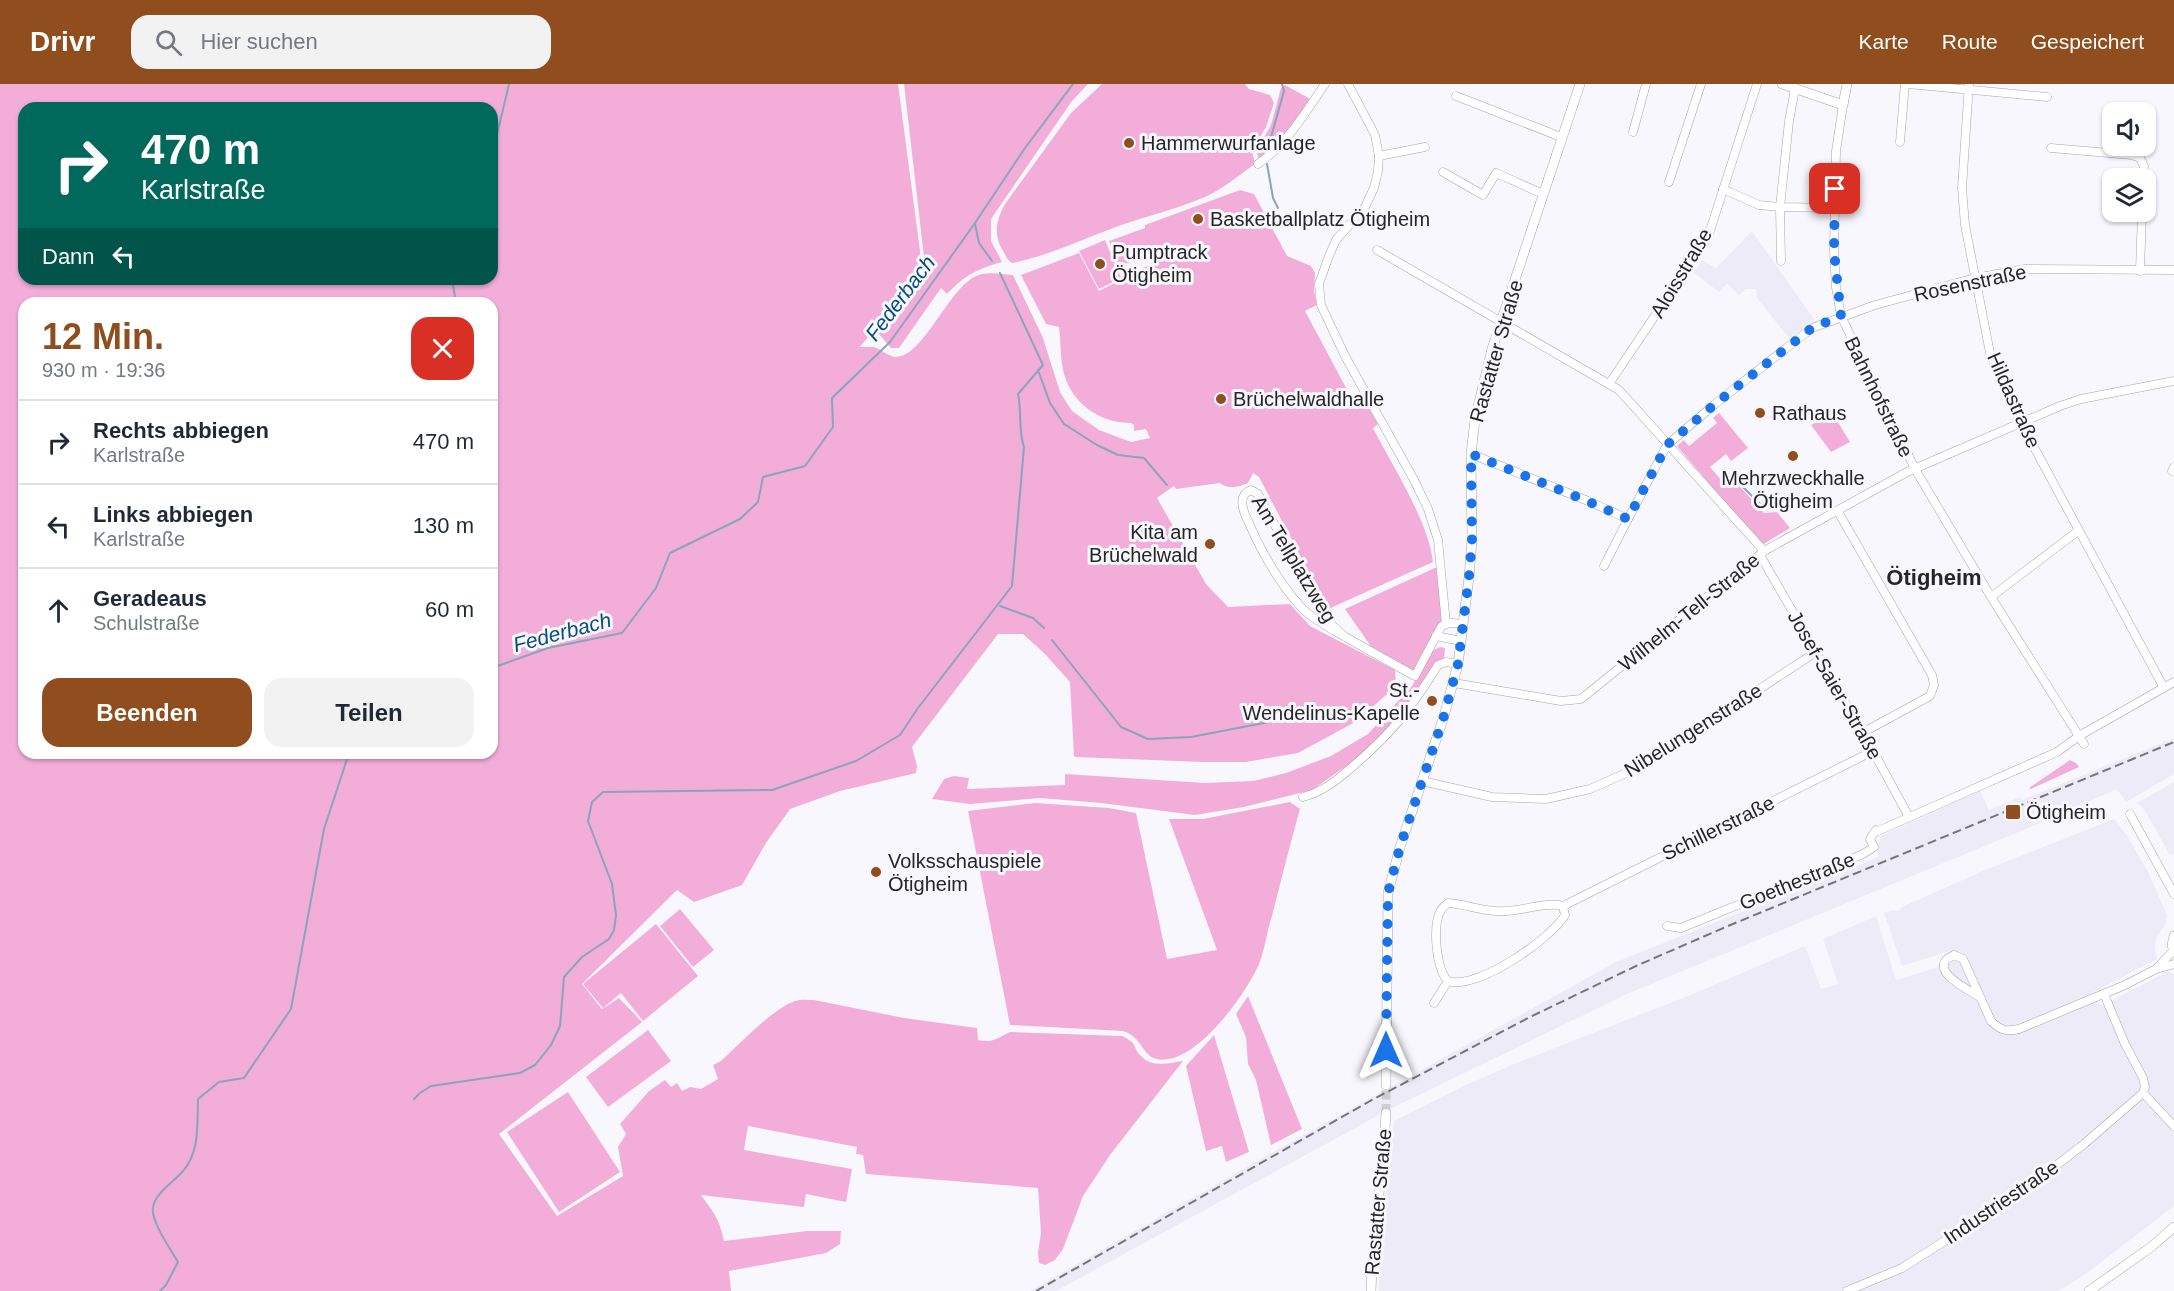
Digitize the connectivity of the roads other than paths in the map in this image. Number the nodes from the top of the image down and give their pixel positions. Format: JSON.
{"nodes":[{"id":1,"x":1325,"y":84,"type":"edge"},
{"id":2,"x":1348,"y":84,"type":"edge"},
{"id":3,"x":1580,"y":84,"type":"edge"},
{"id":4,"x":1646,"y":84,"type":"edge"},
{"id":5,"x":1701,"y":84,"type":"edge"},
{"id":6,"x":1757,"y":84,"type":"edge"},
{"id":7,"x":1782,"y":84,"type":"edge"},
{"id":8,"x":1847,"y":84,"type":"edge"},
{"id":9,"x":1906,"y":84,"type":"edge"},
{"id":10,"x":1969,"y":86,"type":"edge"},
{"id":11,"x":1795,"y":88,"type":"junction"},
{"id":12,"x":1456,"y":96,"type":"dead end"},
{"id":13,"x":2048,"y":97,"type":"dead end"},
{"id":14,"x":1843,"y":105,"type":"junction"},
{"id":15,"x":1633,"y":132,"type":"dead end"},
{"id":16,"x":1562,"y":137,"type":"junction"},
{"id":17,"x":1900,"y":142,"type":"dead end"},
{"id":18,"x":1425,"y":147,"type":"dead end"},
{"id":19,"x":2051,"y":148,"type":"dead end"},
{"id":20,"x":1379,"y":156,"type":"junction"},
{"id":21,"x":1258,"y":164,"type":"dead end"},
{"id":22,"x":2144,"y":168,"type":"edge"},
{"id":23,"x":1443,"y":172,"type":"dead end"},
{"id":24,"x":1670,"y":182,"type":"dead end"},
{"id":25,"x":1723,"y":189,"type":"junction"},
{"id":26,"x":1543,"y":194,"type":"junction"},
{"id":27,"x":1779,"y":207,"type":"junction"},
{"id":28,"x":1834,"y":208,"type":"junction"},
{"id":29,"x":2142,"y":222,"type":"edge"},
{"id":30,"x":1377,"y":250,"type":"dead end"},
{"id":31,"x":1781,"y":261,"type":"dead end"},
{"id":32,"x":2174,"y":270,"type":"edge"},
{"id":33,"x":2140,"y":271,"type":"junction"},
{"id":34,"x":1975,"y":278,"type":"junction"},
{"id":35,"x":1841,"y":316,"type":"junction"},
{"id":36,"x":1501,"y":322,"type":"junction"},
{"id":37,"x":2174,"y":381,"type":"edge"},
{"id":38,"x":1610,"y":384,"type":"junction"},
{"id":39,"x":2021,"y":423,"type":"junction"},
{"id":40,"x":1667,"y":445,"type":"junction"},
{"id":41,"x":1471,"y":454,"type":"junction"},
{"id":42,"x":1915,"y":469,"type":"junction"},
{"id":43,"x":1837,"y":510,"type":"junction"},
{"id":44,"x":1628,"y":519,"type":"junction"},
{"id":45,"x":2078,"y":531,"type":"junction"},
{"id":46,"x":1762,"y":553,"type":"junction"},
{"id":47,"x":1604,"y":566,"type":"dead end"},
{"id":48,"x":1991,"y":597,"type":"junction"},
{"id":49,"x":1446,"y":624,"type":"junction"},
{"id":50,"x":1463,"y":624,"type":"junction"},
{"id":51,"x":1436,"y":636,"type":"junction"},
{"id":52,"x":1345,"y":637,"type":"junction"},
{"id":53,"x":1461,"y":641,"type":"junction"},
{"id":54,"x":1816,"y":652,"type":"junction"},
{"id":55,"x":1458,"y":664,"type":"junction"},
{"id":56,"x":2174,"y":682,"type":"edge"},
{"id":57,"x":1454,"y":683,"type":"junction"},
{"id":58,"x":2164,"y":688,"type":"junction"},
{"id":59,"x":1862,"y":733,"type":"junction"},
{"id":60,"x":2079,"y":736,"type":"junction"},
{"id":61,"x":2084,"y":744,"type":"dead end"},
{"id":62,"x":1873,"y":751,"type":"junction"},
{"id":63,"x":1422,"y":781,"type":"junction"},
{"id":64,"x":1303,"y":797,"type":"dead end"},
{"id":65,"x":2130,"y":814,"type":"dead end"},
{"id":66,"x":1909,"y":817,"type":"junction"},
{"id":67,"x":2173,"y":892,"type":"edge"},
{"id":68,"x":2174,"y":900,"type":"edge"},
{"id":69,"x":1563,"y":906,"type":"junction"},
{"id":70,"x":1667,"y":926,"type":"dead end"},
{"id":71,"x":2174,"y":936,"type":"edge"},
{"id":72,"x":2174,"y":952,"type":"edge"},
{"id":73,"x":2174,"y":964,"type":"edge"},
{"id":74,"x":2156,"y":969,"type":"junction"},
{"id":75,"x":1448,"y":981,"type":"junction"},
{"id":76,"x":2104,"y":994,"type":"junction"},
{"id":77,"x":1980,"y":997,"type":"junction"},
{"id":78,"x":1434,"y":1003,"type":"dead end"},
{"id":79,"x":1386,"y":1085,"type":"tunnel mouth"},
{"id":80,"x":2143,"y":1094,"type":"junction"},
{"id":81,"x":1386,"y":1113,"type":"tunnel mouth"},
{"id":82,"x":2174,"y":1126,"type":"edge"},
{"id":83,"x":2174,"y":1227,"type":"edge"},
{"id":84,"x":2174,"y":1234,"type":"edge"},
{"id":85,"x":2151,"y":1247,"type":"junction"},
{"id":86,"x":1371,"y":1291,"type":"edge"},
{"id":87,"x":1847,"y":1291,"type":"edge"},
{"id":88,"x":2089,"y":1291,"type":"edge"}],
"edges":[{"from":1,"to":21,"type":"street"},
{"from":2,"to":20,"type":"street"},
{"from":3,"to":16,"type":"street","name":"Rastatter Straße"},
{"from":4,"to":15,"type":"street"},
{"from":5,"to":24,"type":"street"},
{"from":6,"to":25,"type":"street","name":"Aloisstraße"},
{"from":7,"to":11,"type":"street"},
{"from":8,"to":14,"type":"street"},
{"from":9,"to":10,"type":"street"},
{"from":9,"to":17,"type":"street"},
{"from":10,"to":13,"type":"street"},
{"from":10,"to":34,"type":"street","name":"Hildastraße"},
{"from":11,"to":14,"type":"street"},
{"from":11,"to":27,"type":"street"},
{"from":12,"to":16,"type":"street"},
{"from":14,"to":28,"type":"street","name":"Bahnhofstraße"},
{"from":16,"to":26,"type":"street","name":"Rastatter Straße"},
{"from":18,"to":20,"type":"street"},
{"from":19,"to":22,"type":"street"},
{"from":20,"to":49,"type":"street"},
{"from":23,"to":26,"type":"street"},
{"from":25,"to":27,"type":"street"},
{"from":25,"to":38,"type":"street","name":"Aloisstraße"},
{"from":26,"to":36,"type":"street","name":"Rastatter Straße"},
{"from":27,"to":28,"type":"street"},
{"from":27,"to":31,"type":"street"},
{"from":28,"to":35,"type":"street","name":"Bahnhofstraße"},
{"from":29,"to":33,"type":"street"},
{"from":30,"to":36,"type":"street","name":"Josef-Saier-Straße"},
{"from":32,"to":33,"type":"street","name":"Rosenstraße"},
{"from":33,"to":34,"type":"street","name":"Rosenstraße"},
{"from":34,"to":35,"type":"street","name":"Rosenstraße"},
{"from":34,"to":39,"type":"street","name":"Hildastraße"},
{"from":35,"to":40,"type":"street","name":"Rosenstraße"},
{"from":35,"to":42,"type":"street","name":"Bahnhofstraße"},
{"from":36,"to":38,"type":"street","name":"Josef-Saier-Straße"},
{"from":36,"to":41,"type":"street","name":"Rastatter Straße"},
{"from":37,"to":39,"type":"street","name":"Wilhelm-Tell-Straße"},
{"from":38,"to":40,"type":"street","name":"Josef-Saier-Straße"},
{"from":39,"to":42,"type":"street","name":"Wilhelm-Tell-Straße"},
{"from":39,"to":45,"type":"street","name":"Hildastraße"},
{"from":40,"to":44,"type":"street"},
{"from":40,"to":46,"type":"street","name":"Josef-Saier-Straße"},
{"from":41,"to":44,"type":"street"},
{"from":41,"to":50,"type":"street","name":"Rastatter Straße"},
{"from":42,"to":43,"type":"street","name":"Wilhelm-Tell-Straße"},
{"from":42,"to":48,"type":"street","name":"Bahnhofstraße"},
{"from":43,"to":46,"type":"street","name":"Wilhelm-Tell-Straße"},
{"from":43,"to":59,"type":"street"},
{"from":44,"to":47,"type":"street"},
{"from":45,"to":48,"type":"street"},
{"from":45,"to":58,"type":"street","name":"Hildastraße"},
{"from":46,"to":54,"type":"street","name":"Josef-Saier-Straße"},
{"from":46,"to":57,"type":"street","name":"Wilhelm-Tell-Straße"},
{"from":48,"to":60,"type":"street","name":"Bahnhofstraße"},
{"from":49,"to":50,"type":"street"},
{"from":49,"to":51,"type":"street","name":"Am Tellplatzweg"},
{"from":50,"to":53,"type":"street","name":"Rastatter Straße"},
{"from":51,"to":52,"type":"street","name":"Am Tellplatzweg"},
{"from":51,"to":53,"type":"street"},
{"from":52,"to":52,"type":"street","name":"Am Tellplatzweg"},
{"from":53,"to":55,"type":"street","name":"Rastatter Straße"},
{"from":54,"to":59,"type":"street","name":"Josef-Saier-Straße"},
{"from":54,"to":63,"type":"street","name":"Nibelungenstraße"},
{"from":55,"to":57,"type":"street","name":"Rastatter Straße"},
{"from":55,"to":64,"type":"street"},
{"from":56,"to":58,"type":"street"},
{"from":57,"to":63,"type":"street","name":"Rastatter Straße"},
{"from":58,"to":60,"type":"street"},
{"from":59,"to":62,"type":"street","name":"Josef-Saier-Straße"},
{"from":60,"to":61,"type":"street","name":"Bahnhofstraße"},
{"from":60,"to":66,"type":"street"},
{"from":62,"to":66,"type":"street","name":"Josef-Saier-Straße"},
{"from":62,"to":69,"type":"street","name":"Schillerstraße"},
{"from":63,"to":79,"type":"street","name":"Rastatter Straße"},
{"from":65,"to":67,"type":"street"},
{"from":66,"to":70,"type":"street","name":"Goethestraße"},
{"from":67,"to":68,"type":"street"},
{"from":69,"to":75,"type":"street"},
{"from":69,"to":75,"type":"street","name":"Schillerstraße"},
{"from":71,"to":72,"type":"street"},
{"from":72,"to":74,"type":"street"},
{"from":73,"to":74,"type":"street"},
{"from":74,"to":76,"type":"street"},
{"from":75,"to":78,"type":"street"},
{"from":76,"to":77,"type":"street"},
{"from":76,"to":80,"type":"street"},
{"from":77,"to":77,"type":"street"},
{"from":80,"to":82,"type":"street"},
{"from":80,"to":87,"type":"street","name":"Industriestraße"},
{"from":81,"to":86,"type":"street","name":"Rastatter Straße"},
{"from":83,"to":85,"type":"street"},
{"from":84,"to":85,"type":"street"},
{"from":85,"to":88,"type":"street"}]}
